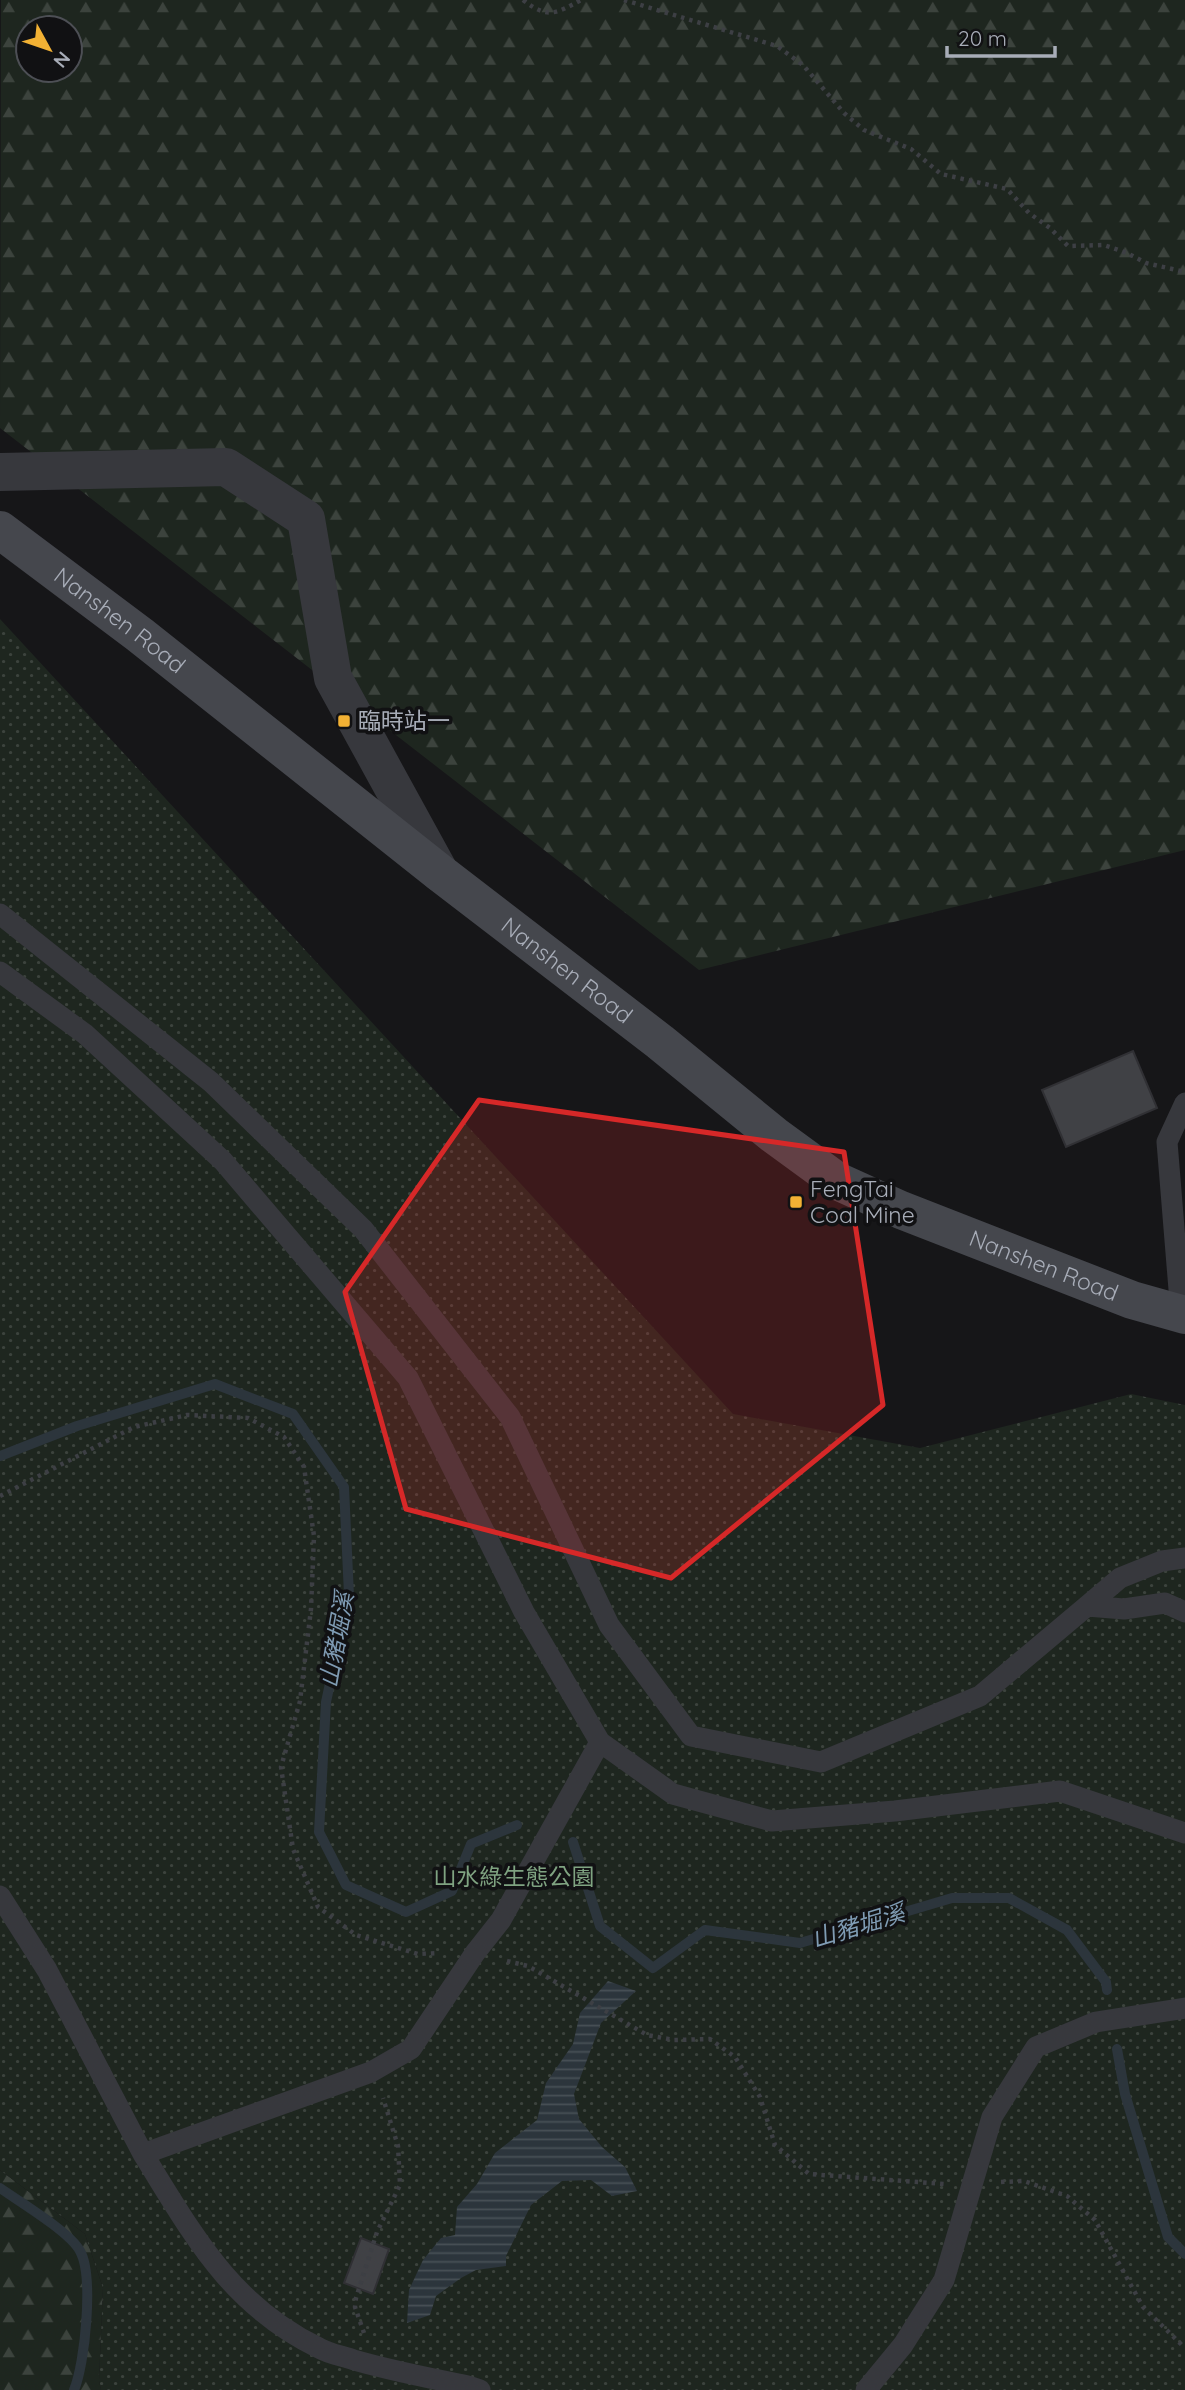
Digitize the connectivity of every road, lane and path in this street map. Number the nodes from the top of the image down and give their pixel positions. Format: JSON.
{"nodes":[{"id":1,"x":523,"y":0,"type":"edge"},
{"id":2,"x":581,"y":0,"type":"edge"},
{"id":3,"x":624,"y":0,"type":"edge"},
{"id":4,"x":1185,"y":272,"type":"edge"},
{"id":5,"x":0,"y":472,"type":"edge"},
{"id":6,"x":0,"y":530,"type":"edge"},
{"id":7,"x":440,"y":873,"type":"junction"},
{"id":8,"x":0,"y":914,"type":"edge"},
{"id":9,"x":0,"y":972,"type":"edge"},
{"id":10,"x":1185,"y":1102,"type":"edge"},
{"id":11,"x":1183,"y":1315,"type":"edge"},
{"id":12,"x":1185,"y":1558,"type":"edge"},
{"id":13,"x":1087,"y":1606,"type":"junction"},
{"id":14,"x":1185,"y":1612,"type":"edge"},
{"id":15,"x":600,"y":1742,"type":"junction"},
{"id":16,"x":1185,"y":1833,"type":"edge"},
{"id":17,"x":0,"y":1896,"type":"edge"},
{"id":18,"x":1185,"y":2008,"type":"edge"},
{"id":19,"x":371,"y":2072,"type":"junction"},
{"id":20,"x":143,"y":2154,"type":"junction"},
{"id":21,"x":362,"y":2362,"type":"junction"},
{"id":22,"x":480,"y":2390,"type":"edge"},
{"id":23,"x":866,"y":2390,"type":"edge"}],
"edges":[{"from":1,"to":2,"type":"path"},
{"from":3,"to":4,"type":"path"},
{"from":5,"to":7,"type":"street"},
{"from":6,"to":7,"type":"main road","name":"Nanshen Road"},
{"from":7,"to":11,"type":"main road","name":"Nanshen Road"},
{"from":8,"to":13,"type":"lane"},
{"from":9,"to":15,"type":"lane"},
{"from":10,"to":11,"type":"lane"},
{"from":12,"to":13,"type":"lane"},
{"from":13,"to":14,"type":"lane"},
{"from":15,"to":16,"type":"lane"},
{"from":15,"to":19,"type":"lane"},
{"from":17,"to":20,"type":"lane"},
{"from":18,"to":23,"type":"lane"},
{"from":19,"to":20,"type":"lane"},
{"from":19,"to":21,"type":"path"},
{"from":20,"to":21,"type":"lane"},
{"from":21,"to":22,"type":"lane"}]}
